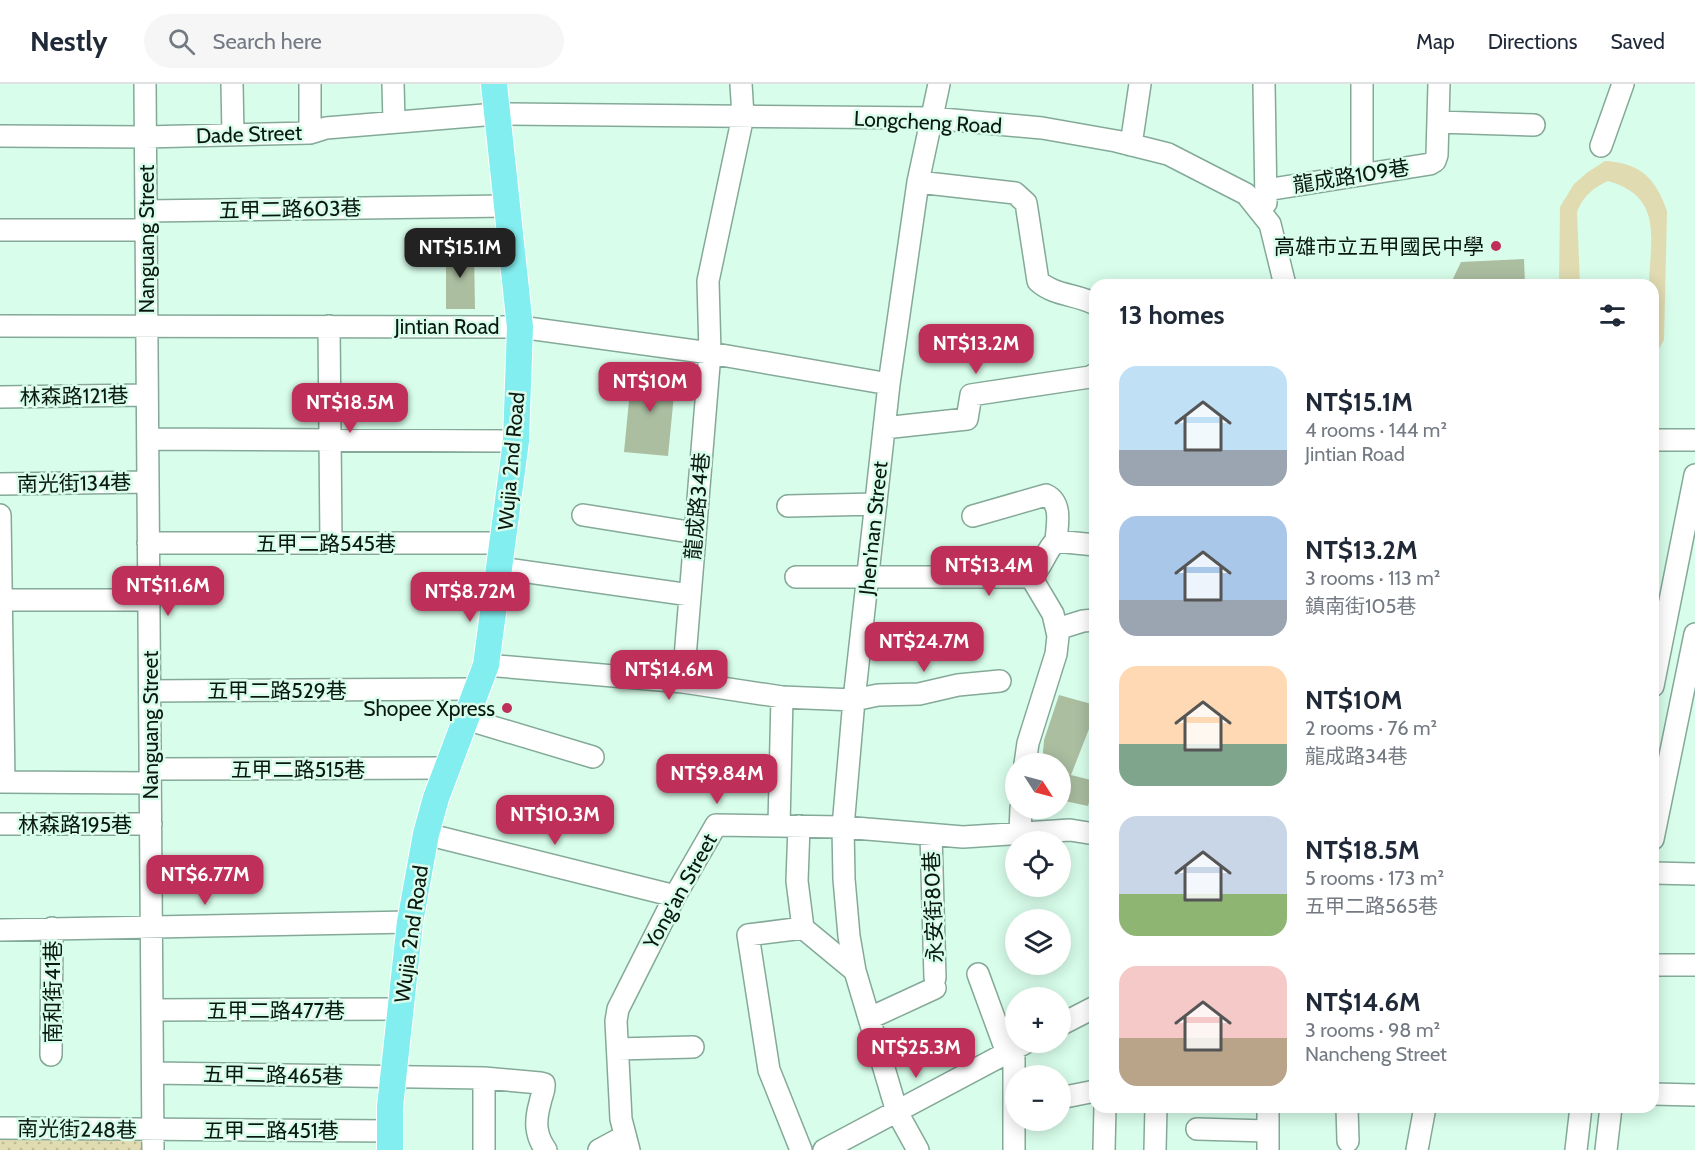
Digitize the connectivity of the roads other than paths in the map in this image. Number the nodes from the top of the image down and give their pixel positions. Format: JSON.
{"nodes":[{"id":1,"x":145,"y":84,"type":"edge"},
{"id":2,"x":232,"y":84,"type":"edge"},
{"id":3,"x":310,"y":84,"type":"edge"},
{"id":4,"x":393,"y":84,"type":"edge"},
{"id":5,"x":494,"y":84,"type":"edge"},
{"id":6,"x":741,"y":84,"type":"edge"},
{"id":7,"x":939,"y":84,"type":"edge"},
{"id":8,"x":1140,"y":84,"type":"edge"},
{"id":9,"x":1264,"y":84,"type":"edge"},
{"id":10,"x":1362,"y":84,"type":"edge"},
{"id":11,"x":1439,"y":84,"type":"edge"},
{"id":12,"x":1623,"y":84,"type":"edge"},
{"id":13,"x":496,"y":114,"type":"junction"},
{"id":14,"x":743,"y":116,"type":"junction"},
{"id":15,"x":931,"y":118,"type":"junction"},
{"id":16,"x":394,"y":122,"type":"junction"},
{"id":17,"x":1438,"y":122,"type":"junction"},
{"id":18,"x":1534,"y":125,"type":"dead end"},
{"id":19,"x":310,"y":133,"type":"junction"},
{"id":20,"x":233,"y":135,"type":"junction"},
{"id":21,"x":0,"y":136,"type":"edge"},
{"id":22,"x":145,"y":136,"type":"junction"},
{"id":23,"x":1131,"y":145,"type":"junction"},
{"id":24,"x":1601,"y":146,"type":"dead end"},
{"id":25,"x":1362,"y":175,"type":"junction"},
{"id":26,"x":918,"y":182,"type":"junction"},
{"id":27,"x":1266,"y":189,"type":"junction"},
{"id":28,"x":506,"y":206,"type":"junction"},
{"id":29,"x":1265,"y":218,"type":"junction"},
{"id":30,"x":146,"y":221,"type":"junction"},
{"id":31,"x":0,"y":230,"type":"edge"},
{"id":32,"x":1284,"y":279,"type":"edge"},
{"id":33,"x":1089,"y":300,"type":"edge"},
{"id":34,"x":147,"y":325,"type":"junction"},
{"id":35,"x":0,"y":326,"type":"edge"},
{"id":36,"x":329,"y":326,"type":"junction"},
{"id":37,"x":520,"y":327,"type":"junction"},
{"id":38,"x":710,"y":353,"type":"junction"},
{"id":39,"x":1089,"y":377,"type":"edge"},
{"id":40,"x":889,"y":384,"type":"junction"},
{"id":41,"x":147,"y":395,"type":"junction"},
{"id":42,"x":0,"y":397,"type":"edge"},
{"id":43,"x":884,"y":428,"type":"junction"},
{"id":44,"x":148,"y":439,"type":"junction"},
{"id":45,"x":330,"y":440,"type":"junction"},
{"id":46,"x":1659,"y":440,"type":"edge"},
{"id":47,"x":1695,"y":440,"type":"edge"},
{"id":48,"x":516,"y":441,"type":"junction"},
{"id":49,"x":1695,"y":475,"type":"edge"},
{"id":50,"x":148,"y":482,"type":"junction"},
{"id":51,"x":0,"y":484,"type":"edge"},
{"id":52,"x":876,"y":504,"type":"junction"},
{"id":53,"x":788,"y":506,"type":"dead end"},
{"id":54,"x":0,"y":515,"type":"edge"},
{"id":55,"x":583,"y":515,"type":"dead end"},
{"id":56,"x":973,"y":516,"type":"dead end"},
{"id":57,"x":695,"y":533,"type":"junction"},
{"id":58,"x":1056,"y":541,"type":"junction"},
{"id":59,"x":148,"y":543,"type":"junction"},
{"id":60,"x":332,"y":543,"type":"junction"},
{"id":61,"x":503,"y":543,"type":"junction"},
{"id":62,"x":1089,"y":544,"type":"edge"},
{"id":63,"x":500,"y":568,"type":"junction"},
{"id":64,"x":796,"y":577,"type":"dead end"},
{"id":65,"x":1031,"y":577,"type":"junction"},
{"id":66,"x":868,"y":579,"type":"junction"},
{"id":67,"x":690,"y":595,"type":"junction"},
{"id":68,"x":0,"y":600,"type":"edge"},
{"id":69,"x":149,"y":600,"type":"junction"},
{"id":70,"x":1089,"y":621,"type":"edge"},
{"id":71,"x":1057,"y":629,"type":"junction"},
{"id":72,"x":1695,"y":634,"type":"edge"},
{"id":73,"x":1659,"y":656,"type":"edge"},
{"id":74,"x":482,"y":677,"type":"junction"},
{"id":75,"x":1000,"y":681,"type":"dead end"},
{"id":76,"x":682,"y":682,"type":"junction"},
{"id":77,"x":150,"y":691,"type":"junction"},
{"id":78,"x":782,"y":697,"type":"junction"},
{"id":79,"x":854,"y":700,"type":"junction"},
{"id":80,"x":465,"y":719,"type":"junction"},
{"id":81,"x":1027,"y":753,"type":"edge"},
{"id":82,"x":593,"y":757,"type":"dead end"},
{"id":83,"x":447,"y":768,"type":"junction"},
{"id":84,"x":150,"y":776,"type":"junction"},
{"id":85,"x":2,"y":782,"type":"edge"},
{"id":86,"x":1659,"y":810,"type":"edge"},
{"id":87,"x":0,"y":824,"type":"edge"},
{"id":88,"x":150,"y":824,"type":"junction"},
{"id":89,"x":789,"y":825,"type":"junction"},
{"id":90,"x":843,"y":827,"type":"junction"},
{"id":91,"x":1045,"y":831,"type":"edge"},
{"id":92,"x":1005,"y":833,"type":"edge"},
{"id":93,"x":1089,"y":833,"type":"edge"},
{"id":94,"x":426,"y":834,"type":"junction"},
{"id":95,"x":931,"y":835,"type":"junction"},
{"id":96,"x":1659,"y":873,"type":"edge"},
{"id":97,"x":1695,"y":874,"type":"edge"},
{"id":98,"x":675,"y":896,"type":"junction"},
{"id":99,"x":410,"y":922,"type":"junction"},
{"id":100,"x":151,"y":927,"type":"junction"},
{"id":101,"x":52,"y":928,"type":"junction"},
{"id":102,"x":803,"y":928,"type":"junction"},
{"id":103,"x":0,"y":930,"type":"edge"},
{"id":104,"x":1659,"y":964,"type":"edge"},
{"id":105,"x":1695,"y":965,"type":"edge"},
{"id":106,"x":855,"y":971,"type":"junction"},
{"id":107,"x":978,"y":974,"type":"dead end"},
{"id":108,"x":401,"y":1009,"type":"junction"},
{"id":109,"x":152,"y":1010,"type":"junction"},
{"id":110,"x":1089,"y":1010,"type":"edge"},
{"id":111,"x":870,"y":1018,"type":"junction"},
{"id":112,"x":1071,"y":1019,"type":"edge"},
{"id":113,"x":1005,"y":1027,"type":"edge"},
{"id":114,"x":693,"y":1047,"type":"dead end"},
{"id":115,"x":618,"y":1049,"type":"junction"},
{"id":116,"x":1007,"y":1053,"type":"edge"},
{"id":117,"x":51,"y":1055,"type":"dead end"},
{"id":118,"x":153,"y":1073,"type":"junction"},
{"id":119,"x":393,"y":1077,"type":"junction"},
{"id":120,"x":484,"y":1078,"type":"junction"},
{"id":121,"x":1089,"y":1092,"type":"edge"},
{"id":122,"x":1659,"y":1094,"type":"edge"},
{"id":123,"x":1695,"y":1095,"type":"edge"},
{"id":124,"x":1071,"y":1096,"type":"edge"},
{"id":125,"x":897,"y":1112,"type":"junction"},
{"id":126,"x":1105,"y":1113,"type":"edge"},
{"id":127,"x":1156,"y":1113,"type":"edge"},
{"id":128,"x":1268,"y":1113,"type":"edge"},
{"id":129,"x":1347,"y":1113,"type":"edge"},
{"id":130,"x":1424,"y":1113,"type":"edge"},
{"id":131,"x":1580,"y":1113,"type":"edge"},
{"id":132,"x":1610,"y":1113,"type":"edge"},
{"id":133,"x":0,"y":1128,"type":"edge"},
{"id":134,"x":1197,"y":1129,"type":"dead end"},
{"id":135,"x":1014,"y":1131,"type":"edge"},
{"id":136,"x":153,"y":1140,"type":"edge"},
{"id":137,"x":390,"y":1140,"type":"edge"},
{"id":138,"x":1268,"y":1140,"type":"edge"},
{"id":139,"x":1348,"y":1141,"type":"dead end"},
{"id":140,"x":627,"y":1143,"type":"edge"},
{"id":141,"x":484,"y":1150,"type":"edge"},
{"id":142,"x":546,"y":1150,"type":"edge"},
{"id":143,"x":599,"y":1150,"type":"edge"},
{"id":144,"x":801,"y":1150,"type":"edge"},
{"id":145,"x":824,"y":1150,"type":"edge"},
{"id":146,"x":918,"y":1150,"type":"edge"},
{"id":147,"x":1014,"y":1150,"type":"edge"},
{"id":148,"x":1104,"y":1150,"type":"edge"},
{"id":149,"x":1155,"y":1150,"type":"edge"},
{"id":150,"x":1417,"y":1150,"type":"edge"},
{"id":151,"x":1576,"y":1150,"type":"edge"},
{"id":152,"x":1606,"y":1150,"type":"edge"}],
"edges":[{"from":1,"to":22,"type":"street","name":"Nanguang Street"},
{"from":2,"to":20,"type":"street"},
{"from":3,"to":19,"type":"street"},
{"from":4,"to":16,"type":"street"},
{"from":5,"to":13,"type":"main road","name":"Wujia 2nd Road"},
{"from":6,"to":14,"type":"street","name":"龍成路34巷"},
{"from":7,"to":15,"type":"street","name":"Jhen'nan Street"},
{"from":8,"to":23,"type":"street"},
{"from":9,"to":27,"type":"street"},
{"from":10,"to":25,"type":"street"},
{"from":11,"to":17,"type":"street"},
{"from":12,"to":24,"type":"street"},
{"from":13,"to":14,"type":"street","name":"Longcheng Road"},
{"from":13,"to":16,"type":"street","name":"Dade Street"},
{"from":13,"to":28,"type":"main road","name":"Wujia 2nd Road"},
{"from":14,"to":15,"type":"street","name":"Longcheng Road"},
{"from":14,"to":38,"type":"street","name":"龍成路34巷"},
{"from":15,"to":23,"type":"street","name":"Longcheng Road"},
{"from":15,"to":26,"type":"street","name":"Jhen'nan Street"},
{"from":16,"to":19,"type":"street","name":"Dade Street"},
{"from":17,"to":18,"type":"street"},
{"from":17,"to":25,"type":"street","name":"龍成路109巷"},
{"from":19,"to":20,"type":"street","name":"Dade Street"},
{"from":20,"to":22,"type":"street","name":"Dade Street"},
{"from":21,"to":22,"type":"street","name":"Dade Street"},
{"from":22,"to":30,"type":"street","name":"Nanguang Street"},
{"from":23,"to":29,"type":"street","name":"Longcheng Road"},
{"from":25,"to":27,"type":"street","name":"龍成路109巷"},
{"from":26,"to":33,"type":"street"},
{"from":26,"to":40,"type":"street","name":"Jhen'nan Street"},
{"from":27,"to":29,"type":"street"},
{"from":28,"to":30,"type":"street","name":"五甲二路603巷"},
{"from":28,"to":37,"type":"main road","name":"Wujia 2nd Road"},
{"from":29,"to":32,"type":"street","name":"Longcheng Road"},
{"from":30,"to":31,"type":"street","name":"五甲二路603巷"},
{"from":30,"to":34,"type":"street","name":"Nanguang Street"},
{"from":34,"to":35,"type":"street","name":"Jintian Road"},
{"from":34,"to":36,"type":"street","name":"Jintian Road"},
{"from":34,"to":41,"type":"street","name":"Nanguang Street"},
{"from":36,"to":37,"type":"street","name":"Jintian Road"},
{"from":36,"to":45,"type":"street"},
{"from":37,"to":38,"type":"street","name":"Jintian Road"},
{"from":37,"to":48,"type":"main road","name":"Wujia 2nd Road"},
{"from":38,"to":40,"type":"street","name":"Jintian Road"},
{"from":38,"to":57,"type":"street","name":"龍成路34巷"},
{"from":39,"to":43,"type":"street"},
{"from":40,"to":43,"type":"street","name":"Jhen'nan Street"},
{"from":41,"to":42,"type":"street","name":"林森路121巷"},
{"from":41,"to":44,"type":"street","name":"Nanguang Street"},
{"from":43,"to":52,"type":"street","name":"Jhen'nan Street"},
{"from":44,"to":45,"type":"street"},
{"from":44,"to":50,"type":"street","name":"Nanguang Street"},
{"from":45,"to":48,"type":"street"},
{"from":45,"to":60,"type":"street"},
{"from":46,"to":47,"type":"street"},
{"from":48,"to":61,"type":"main road","name":"Wujia 2nd Road"},
{"from":49,"to":73,"type":"street"},
{"from":50,"to":51,"type":"street","name":"南光街134巷"},
{"from":50,"to":59,"type":"street","name":"Nanguang Street"},
{"from":52,"to":53,"type":"street"},
{"from":52,"to":66,"type":"street","name":"Jhen'nan Street"},
{"from":54,"to":68,"type":"street"},
{"from":55,"to":57,"type":"street"},
{"from":56,"to":58,"type":"street"},
{"from":57,"to":67,"type":"street","name":"龍成路34巷"},
{"from":58,"to":62,"type":"street"},
{"from":58,"to":65,"type":"street"},
{"from":59,"to":60,"type":"street","name":"五甲二路545巷"},
{"from":59,"to":69,"type":"street","name":"Nanguang Street"},
{"from":60,"to":61,"type":"street","name":"五甲二路545巷"},
{"from":61,"to":63,"type":"main road","name":"Wujia 2nd Road"},
{"from":63,"to":67,"type":"street"},
{"from":63,"to":74,"type":"main road","name":"Wujia 2nd Road"},
{"from":64,"to":66,"type":"street"},
{"from":65,"to":66,"type":"street"},
{"from":65,"to":71,"type":"street"},
{"from":66,"to":79,"type":"street","name":"Jhen'nan Street"},
{"from":67,"to":76,"type":"street","name":"龍成路34巷"},
{"from":68,"to":69,"type":"street"},
{"from":68,"to":85,"type":"street"},
{"from":69,"to":77,"type":"street","name":"Nanguang Street"},
{"from":70,"to":71,"type":"street"},
{"from":71,"to":81,"type":"street"},
{"from":72,"to":86,"type":"street"},
{"from":74,"to":76,"type":"street","name":"五甲二路529巷"},
{"from":74,"to":77,"type":"street","name":"五甲二路529巷"},
{"from":74,"to":80,"type":"main road","name":"Wujia 2nd Road"},
{"from":75,"to":79,"type":"street","name":"五甲二路529巷"},
{"from":76,"to":78,"type":"street","name":"五甲二路529巷"},
{"from":77,"to":84,"type":"street","name":"Nanguang Street"},
{"from":78,"to":79,"type":"street","name":"五甲二路529巷"},
{"from":78,"to":89,"type":"street"},
{"from":79,"to":90,"type":"street","name":"Jhen'nan Street"},
{"from":80,"to":82,"type":"street"},
{"from":80,"to":83,"type":"main road","name":"Wujia 2nd Road"},
{"from":83,"to":84,"type":"street","name":"五甲二路515巷"},
{"from":83,"to":94,"type":"main road","name":"Wujia 2nd Road"},
{"from":84,"to":85,"type":"street","name":"五甲二路515巷"},
{"from":84,"to":88,"type":"street","name":"Nanguang Street"},
{"from":87,"to":88,"type":"street","name":"林森路195巷"},
{"from":88,"to":100,"type":"street","name":"Nanguang Street"},
{"from":89,"to":90,"type":"street","name":"Yong'an Street"},
{"from":89,"to":98,"type":"street","name":"Yong'an Street"},
{"from":89,"to":102,"type":"street"},
{"from":90,"to":95,"type":"street","name":"Yong'an Street"},
{"from":90,"to":106,"type":"street","name":"Jhen'nan Street"},
{"from":91,"to":93,"type":"street","name":"Yong'an Street"},
{"from":92,"to":95,"type":"street","name":"Yong'an Street"},
{"from":94,"to":98,"type":"street"},
{"from":94,"to":99,"type":"main road","name":"Wujia 2nd Road"},
{"from":95,"to":111,"type":"street","name":"永安街80巷"},
{"from":96,"to":97,"type":"street"},
{"from":98,"to":115,"type":"street","name":"Yong'an Street"},
{"from":99,"to":100,"type":"street"},
{"from":99,"to":108,"type":"main road","name":"Wujia 2nd Road"},
{"from":100,"to":101,"type":"street"},
{"from":100,"to":109,"type":"street","name":"Nanguang Street"},
{"from":101,"to":103,"type":"street"},
{"from":101,"to":117,"type":"street","name":"南和街41巷"},
{"from":102,"to":106,"type":"street"},
{"from":102,"to":144,"type":"street"},
{"from":104,"to":105,"type":"street"},
{"from":106,"to":111,"type":"street","name":"Jhen'nan Street"},
{"from":107,"to":113,"type":"street"},
{"from":108,"to":109,"type":"street","name":"五甲二路477巷"},
{"from":108,"to":119,"type":"main road","name":"Wujia 2nd Road"},
{"from":109,"to":118,"type":"street","name":"Nanguang Street"},
{"from":110,"to":112,"type":"street"},
{"from":111,"to":125,"type":"street","name":"Jhen'nan Street"},
{"from":114,"to":115,"type":"street"},
{"from":115,"to":140,"type":"street","name":"Yong'an Street"},
{"from":116,"to":125,"type":"street"},
{"from":118,"to":119,"type":"street","name":"五甲二路465巷"},
{"from":118,"to":136,"type":"street","name":"Nanguang Street"},
{"from":119,"to":120,"type":"street","name":"五甲二路465巷"},
{"from":119,"to":137,"type":"main road","name":"Wujia 2nd Road"},
{"from":120,"to":141,"type":"street"},
{"from":120,"to":142,"type":"street","name":"五甲二路465巷"},
{"from":121,"to":124,"type":"street"},
{"from":122,"to":123,"type":"street"},
{"from":125,"to":145,"type":"street"},
{"from":125,"to":146,"type":"street","name":"Jhen'nan Street"},
{"from":126,"to":148,"type":"street"},
{"from":127,"to":149,"type":"street"},
{"from":128,"to":138,"type":"street"},
{"from":129,"to":139,"type":"street"},
{"from":130,"to":150,"type":"street"},
{"from":131,"to":151,"type":"street"},
{"from":132,"to":152,"type":"street"},
{"from":133,"to":136,"type":"street","name":"南光街248巷"},
{"from":134,"to":138,"type":"street"},
{"from":135,"to":147,"type":"street"},
{"from":136,"to":137,"type":"street","name":"五甲二路451巷"},
{"from":140,"to":143,"type":"street"}]}
